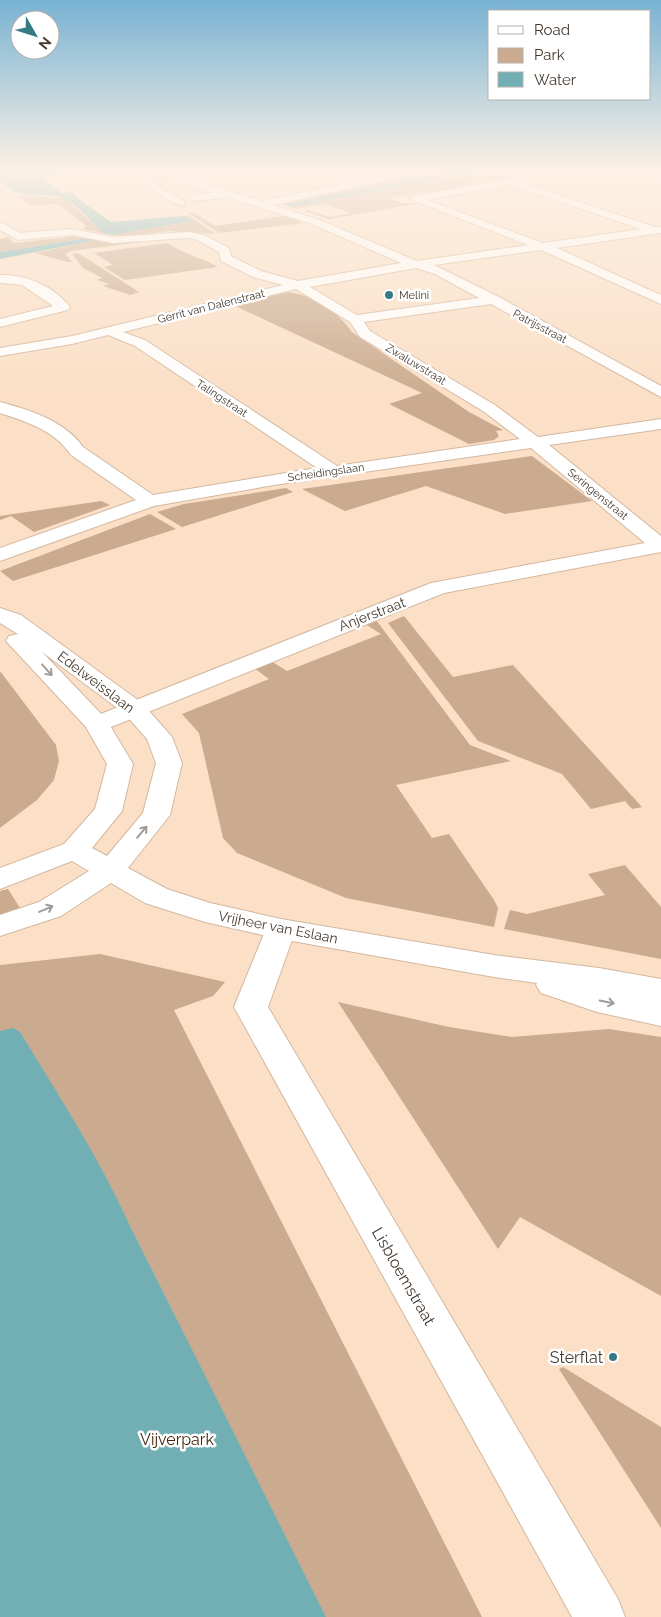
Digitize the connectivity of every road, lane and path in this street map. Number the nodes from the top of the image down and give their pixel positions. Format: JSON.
{"nodes":[{"id":1,"x":216,"y":245,"type":"edge"},
{"id":2,"x":369,"y":245,"type":"edge"},
{"id":3,"x":538,"y":245,"type":"edge"},
{"id":4,"x":553,"y":245,"type":"edge"},
{"id":5,"x":542,"y":247,"type":"junction"},
{"id":6,"x":418,"y":264,"type":"junction"},
{"id":7,"x":0,"y":279,"type":"edge"},
{"id":8,"x":298,"y":285,"type":"junction"},
{"id":9,"x":494,"y":300,"type":"junction"},
{"id":10,"x":661,"y":300,"type":"edge"},
{"id":11,"x":355,"y":319,"type":"junction"},
{"id":12,"x":0,"y":323,"type":"edge"},
{"id":13,"x":109,"y":331,"type":"junction"},
{"id":14,"x":0,"y":352,"type":"edge"},
{"id":15,"x":661,"y":392,"type":"edge"},
{"id":16,"x":0,"y":407,"type":"edge"},
{"id":17,"x":661,"y":424,"type":"edge"},
{"id":18,"x":534,"y":442,"type":"junction"},
{"id":19,"x":333,"y":471,"type":"junction"},
{"id":20,"x":150,"y":501,"type":"junction"},
{"id":21,"x":661,"y":546,"type":"edge"},
{"id":22,"x":0,"y":555,"type":"edge"},
{"id":23,"x":0,"y":615,"type":"edge"},
{"id":24,"x":0,"y":624,"type":"edge"},
{"id":25,"x":133,"y":708,"type":"junction"},
{"id":26,"x":96,"y":724,"type":"junction"},
{"id":27,"x":74,"y":850,"type":"junction"},
{"id":28,"x":111,"y":870,"type":"junction"},
{"id":29,"x":0,"y":879,"type":"edge"},
{"id":30,"x":0,"y":926,"type":"edge"},
{"id":31,"x":281,"y":929,"type":"junction"},
{"id":32,"x":494,"y":966,"type":"junction"},
{"id":33,"x":661,"y":991,"type":"edge"},
{"id":34,"x":661,"y":1014,"type":"edge"},
{"id":35,"x":600,"y":1617,"type":"edge"}],
"edges":[{"from":1,"to":8,"type":"street"},
{"from":2,"to":6,"type":"street","name":"Patrijsstraat"},
{"from":3,"to":5,"type":"street"},
{"from":4,"to":5,"type":"street","name":"Gerrit van Dalenstraat"},
{"from":5,"to":6,"type":"street","name":"Gerrit van Dalenstraat"},
{"from":5,"to":10,"type":"street"},
{"from":6,"to":8,"type":"street","name":"Gerrit van Dalenstraat"},
{"from":6,"to":9,"type":"street","name":"Patrijsstraat"},
{"from":7,"to":12,"type":"street"},
{"from":8,"to":11,"type":"street","name":"Zwaluwstraat"},
{"from":8,"to":13,"type":"street","name":"Gerrit van Dalenstraat"},
{"from":9,"to":11,"type":"street"},
{"from":9,"to":15,"type":"street","name":"Patrijsstraat"},
{"from":11,"to":18,"type":"street","name":"Zwaluwstraat"},
{"from":13,"to":14,"type":"street","name":"Gerrit van Dalenstraat"},
{"from":13,"to":19,"type":"street","name":"Talingstraat"},
{"from":16,"to":20,"type":"street"},
{"from":17,"to":18,"type":"street","name":"Scheidingslaan"},
{"from":18,"to":19,"type":"street","name":"Scheidingslaan"},
{"from":18,"to":21,"type":"street","name":"Seringenstraat"},
{"from":19,"to":20,"type":"street","name":"Scheidingslaan"},
{"from":20,"to":22,"type":"street","name":"Scheidingslaan"},
{"from":21,"to":25,"type":"street","name":"Anjerstraat"},
{"from":23,"to":25,"type":"street","name":"Edelweisslaan"},
{"from":24,"to":26,"type":"street","name":"Edelweisslaan","one_way":true},
{"from":25,"to":26,"type":"street","name":"Anjerstraat"},
{"from":28,"to":25,"type":"street","name":"Edelweisslaan","one_way":true},
{"from":26,"to":27,"type":"street","name":"Edelweisslaan"},
{"from":27,"to":28,"type":"street","name":"Vrijheer van Eslaan"},
{"from":27,"to":29,"type":"street"},
{"from":30,"to":28,"type":"street","name":"Edelweisslaan","one_way":true},
{"from":28,"to":31,"type":"street","name":"Vrijheer van Eslaan"},
{"from":31,"to":32,"type":"street","name":"Vrijheer van Eslaan"},
{"from":31,"to":35,"type":"street","name":"Lisbloemstraat"},
{"from":32,"to":33,"type":"street","name":"Vrijheer van Eslaan"},
{"from":32,"to":34,"type":"street","name":"Vrijheer van Eslaan","one_way":true}]}
